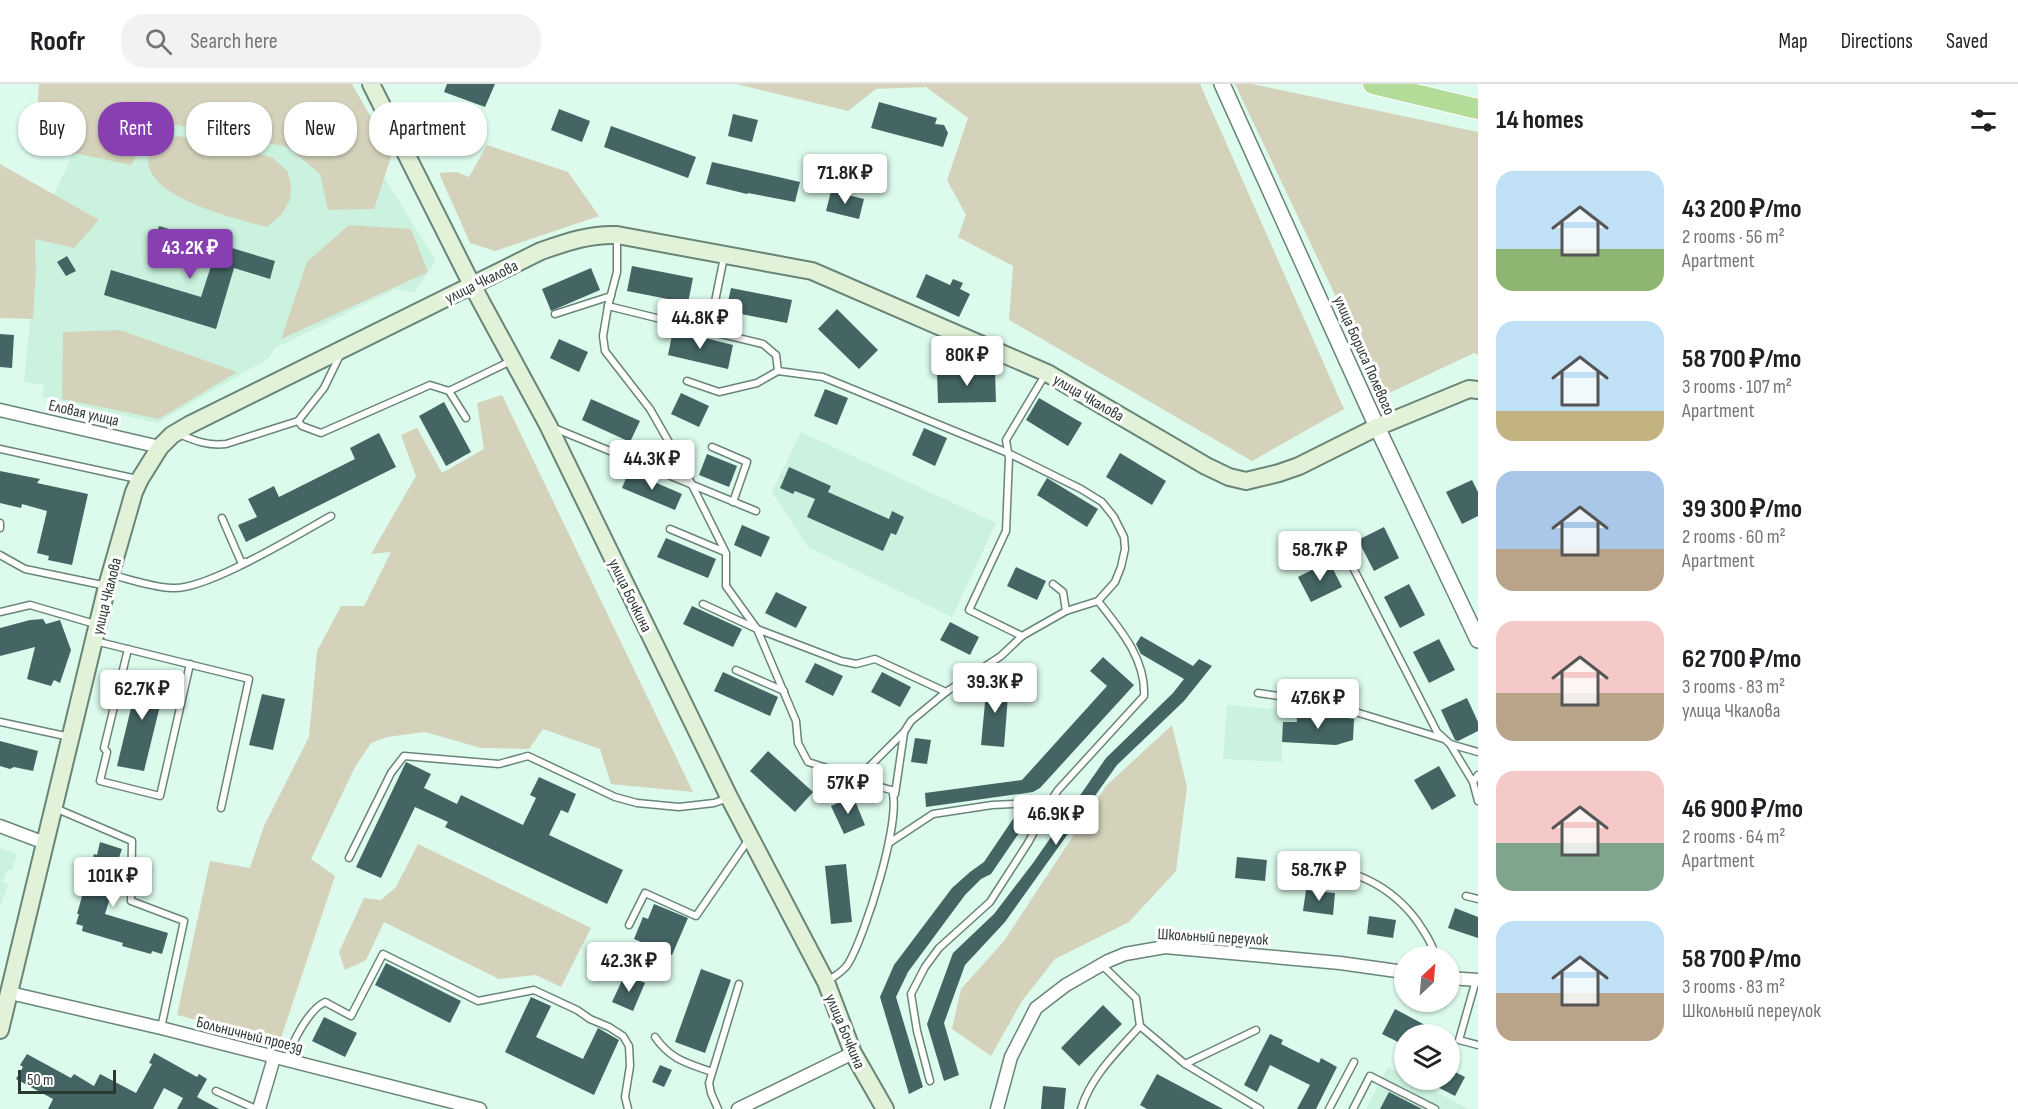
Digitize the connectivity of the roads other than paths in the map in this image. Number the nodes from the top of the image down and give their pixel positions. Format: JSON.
{"nodes":[{"id":1,"x":371,"y":84,"type":"edge"},
{"id":2,"x":1222,"y":84,"type":"edge"},
{"id":3,"x":1372,"y":84,"type":"edge"},
{"id":4,"x":1478,"y":109,"type":"edge"},
{"id":5,"x":617,"y":235,"type":"junction"},
{"id":6,"x":724,"y":255,"type":"junction"},
{"id":7,"x":472,"y":285,"type":"junction"},
{"id":8,"x":611,"y":296,"type":"junction"},
{"id":9,"x":608,"y":306,"type":"junction"},
{"id":10,"x":555,"y":314,"type":"dead end"},
{"id":11,"x":709,"y":331,"type":"junction"},
{"id":12,"x":343,"y":349,"type":"junction"},
{"id":13,"x":513,"y":360,"type":"junction"},
{"id":14,"x":778,"y":371,"type":"junction"},
{"id":15,"x":1047,"y":373,"type":"junction"},
{"id":16,"x":687,"y":381,"type":"dead end"},
{"id":17,"x":1478,"y":390,"type":"edge"},
{"id":18,"x":449,"y":391,"type":"junction"},
{"id":19,"x":0,"y":410,"type":"edge"},
{"id":20,"x":466,"y":418,"type":"dead end"},
{"id":21,"x":298,"y":421,"type":"junction"},
{"id":22,"x":548,"y":425,"type":"junction"},
{"id":23,"x":1377,"y":427,"type":"junction"},
{"id":24,"x":176,"y":433,"type":"junction"},
{"id":25,"x":160,"y":447,"type":"junction"},
{"id":26,"x":712,"y":447,"type":"dead end"},
{"id":27,"x":0,"y":449,"type":"edge"},
{"id":28,"x":1008,"y":453,"type":"junction"},
{"id":29,"x":140,"y":479,"type":"junction"},
{"id":30,"x":692,"y":486,"type":"junction"},
{"id":31,"x":733,"y":502,"type":"junction"},
{"id":32,"x":756,"y":511,"type":"dead end"},
{"id":33,"x":331,"y":516,"type":"dead end"},
{"id":34,"x":222,"y":519,"type":"dead end"},
{"id":35,"x":0,"y":523,"type":"edge"},
{"id":36,"x":0,"y":528,"type":"edge"},
{"id":37,"x":670,"y":529,"type":"dead end"},
{"id":38,"x":1343,"y":548,"type":"dead end"},
{"id":39,"x":726,"y":553,"type":"junction"},
{"id":40,"x":0,"y":555,"type":"edge"},
{"id":41,"x":242,"y":564,"type":"junction"},
{"id":42,"x":109,"y":580,"type":"junction"},
{"id":43,"x":1053,"y":584,"type":"dead end"},
{"id":44,"x":1098,"y":601,"type":"junction"},
{"id":45,"x":702,"y":604,"type":"dead end"},
{"id":46,"x":0,"y":612,"type":"edge"},
{"id":47,"x":1066,"y":612,"type":"junction"},
{"id":48,"x":757,"y":629,"type":"junction"},
{"id":49,"x":96,"y":633,"type":"junction"},
{"id":50,"x":1022,"y":636,"type":"junction"},
{"id":51,"x":1478,"y":640,"type":"edge"},
{"id":52,"x":128,"y":649,"type":"junction"},
{"id":53,"x":190,"y":664,"type":"junction"},
{"id":54,"x":736,"y":670,"type":"dead end"},
{"id":55,"x":784,"y":691,"type":"junction"},
{"id":56,"x":946,"y":692,"type":"junction"},
{"id":57,"x":1258,"y":693,"type":"dead end"},
{"id":58,"x":0,"y":722,"type":"edge"},
{"id":59,"x":904,"y":732,"type":"junction"},
{"id":60,"x":71,"y":737,"type":"junction"},
{"id":61,"x":1444,"y":739,"type":"junction"},
{"id":62,"x":1450,"y":744,"type":"junction"},
{"id":63,"x":1478,"y":752,"type":"edge"},
{"id":64,"x":858,"y":773,"type":"junction"},
{"id":65,"x":1478,"y":775,"type":"edge"},
{"id":66,"x":1473,"y":782,"type":"junction"},
{"id":67,"x":729,"y":797,"type":"junction"},
{"id":68,"x":894,"y":798,"type":"junction"},
{"id":69,"x":1478,"y":801,"type":"edge"},
{"id":70,"x":1050,"y":802,"type":"junction"},
{"id":71,"x":55,"y":808,"type":"junction"},
{"id":72,"x":221,"y":808,"type":"dead end"},
{"id":73,"x":0,"y":826,"type":"edge"},
{"id":74,"x":750,"y":837,"type":"junction"},
{"id":75,"x":45,"y":843,"type":"junction"},
{"id":76,"x":889,"y":843,"type":"junction"},
{"id":77,"x":349,"y":858,"type":"dead end"},
{"id":78,"x":1310,"y":863,"type":"dead end"},
{"id":79,"x":1466,"y":896,"type":"dead end"},
{"id":80,"x":1478,"y":899,"type":"edge"},
{"id":81,"x":629,"y":925,"type":"dead end"},
{"id":82,"x":1433,"y":946,"type":"edge"},
{"id":83,"x":1101,"y":964,"type":"junction"},
{"id":84,"x":1394,"y":971,"type":"edge"},
{"id":85,"x":1460,"y":979,"type":"edge"},
{"id":86,"x":1477,"y":980,"type":"edge"},
{"id":87,"x":826,"y":982,"type":"junction"},
{"id":88,"x":739,"y":984,"type":"dead end"},
{"id":89,"x":10,"y":993,"type":"junction"},
{"id":90,"x":1140,"y":1026,"type":"junction"},
{"id":91,"x":161,"y":1028,"type":"junction"},
{"id":92,"x":0,"y":1030,"type":"edge"},
{"id":93,"x":1256,"y":1030,"type":"dead end"},
{"id":94,"x":655,"y":1037,"type":"dead end"},
{"id":95,"x":1478,"y":1045,"type":"edge"},
{"id":96,"x":853,"y":1053,"type":"junction"},
{"id":97,"x":280,"y":1059,"type":"junction"},
{"id":98,"x":1354,"y":1062,"type":"dead end"},
{"id":99,"x":1185,"y":1064,"type":"junction"},
{"id":100,"x":712,"y":1072,"type":"junction"},
{"id":101,"x":930,"y":1081,"type":"dead end"},
{"id":102,"x":216,"y":1091,"type":"dead end"},
{"id":103,"x":257,"y":1109,"type":"edge"},
{"id":104,"x":480,"y":1109,"type":"edge"},
{"id":105,"x":628,"y":1109,"type":"edge"},
{"id":106,"x":718,"y":1109,"type":"edge"},
{"id":107,"x":738,"y":1109,"type":"edge"},
{"id":108,"x":885,"y":1109,"type":"edge"},
{"id":109,"x":997,"y":1109,"type":"edge"},
{"id":110,"x":1081,"y":1109,"type":"edge"},
{"id":111,"x":1260,"y":1109,"type":"edge"},
{"id":112,"x":1329,"y":1109,"type":"edge"},
{"id":113,"x":1353,"y":1109,"type":"edge"},
{"id":114,"x":1436,"y":1109,"type":"edge"}],
"edges":[{"from":1,"to":7,"type":"main road","name":"улица Бочкина"},
{"from":2,"to":23,"type":"street","name":"улица Бориса Полевого"},
{"from":3,"to":4,"type":"highway"},
{"from":5,"to":6,"type":"main road","name":"улица Чкалова"},
{"from":5,"to":7,"type":"main road","name":"улица Чкалова"},
{"from":5,"to":8,"type":"lane"},
{"from":6,"to":11,"type":"lane"},
{"from":6,"to":15,"type":"main road","name":"улица Чкалова"},
{"from":7,"to":12,"type":"main road","name":"улица Чкалова"},
{"from":7,"to":13,"type":"main road","name":"улица Бочкина"},
{"from":8,"to":9,"type":"lane"},
{"from":8,"to":10,"type":"lane"},
{"from":9,"to":11,"type":"lane"},
{"from":9,"to":30,"type":"lane"},
{"from":11,"to":14,"type":"lane"},
{"from":12,"to":21,"type":"lane"},
{"from":12,"to":24,"type":"main road","name":"улица Чкалова"},
{"from":13,"to":18,"type":"lane"},
{"from":13,"to":22,"type":"main road","name":"улица Бочкина"},
{"from":14,"to":16,"type":"lane"},
{"from":14,"to":28,"type":"lane"},
{"from":15,"to":23,"type":"main road","name":"улица Чкалова"},
{"from":15,"to":28,"type":"lane"},
{"from":17,"to":23,"type":"main road","name":"улица Чкалова"},
{"from":18,"to":20,"type":"lane"},
{"from":18,"to":21,"type":"lane"},
{"from":19,"to":25,"type":"street","name":"Еловая улица"},
{"from":21,"to":24,"type":"lane"},
{"from":22,"to":30,"type":"lane"},
{"from":22,"to":67,"type":"main road","name":"улица Бочкина"},
{"from":23,"to":51,"type":"street","name":"улица Бориса Полевого"},
{"from":24,"to":25,"type":"main road","name":"улица Чкалова"},
{"from":25,"to":29,"type":"main road","name":"улица Чкалова"},
{"from":26,"to":31,"type":"lane"},
{"from":27,"to":29,"type":"lane"},
{"from":28,"to":44,"type":"lane"},
{"from":28,"to":50,"type":"lane"},
{"from":29,"to":42,"type":"main road","name":"улица Чкалова"},
{"from":30,"to":31,"type":"lane"},
{"from":30,"to":39,"type":"lane"},
{"from":31,"to":32,"type":"lane"},
{"from":33,"to":41,"type":"lane"},
{"from":34,"to":41,"type":"lane"},
{"from":35,"to":36,"type":"lane"},
{"from":37,"to":39,"type":"lane"},
{"from":38,"to":61,"type":"lane"},
{"from":39,"to":48,"type":"lane"},
{"from":40,"to":42,"type":"lane"},
{"from":41,"to":42,"type":"lane"},
{"from":42,"to":49,"type":"main road","name":"улица Чкалова"},
{"from":43,"to":47,"type":"lane"},
{"from":44,"to":47,"type":"lane"},
{"from":44,"to":70,"type":"lane"},
{"from":45,"to":48,"type":"lane"},
{"from":46,"to":49,"type":"lane"},
{"from":47,"to":50,"type":"lane"},
{"from":48,"to":55,"type":"lane"},
{"from":48,"to":56,"type":"lane"},
{"from":49,"to":52,"type":"lane"},
{"from":49,"to":60,"type":"main road","name":"улица Чкалова"},
{"from":50,"to":56,"type":"lane"},
{"from":52,"to":53,"type":"lane"},
{"from":52,"to":53,"type":"lane"},
{"from":53,"to":72,"type":"lane"},
{"from":54,"to":55,"type":"lane"},
{"from":55,"to":64,"type":"lane"},
{"from":56,"to":59,"type":"lane"},
{"from":57,"to":61,"type":"lane"},
{"from":58,"to":60,"type":"lane"},
{"from":59,"to":64,"type":"lane"},
{"from":59,"to":68,"type":"lane"},
{"from":60,"to":71,"type":"main road","name":"улица Чкалова"},
{"from":61,"to":62,"type":"lane"},
{"from":62,"to":63,"type":"lane"},
{"from":62,"to":66,"type":"lane"},
{"from":64,"to":68,"type":"lane"},
{"from":65,"to":66,"type":"lane"},
{"from":66,"to":69,"type":"lane"},
{"from":67,"to":74,"type":"main road","name":"улица Бочкина"},
{"from":67,"to":77,"type":"lane"},
{"from":68,"to":76,"type":"lane"},
{"from":70,"to":76,"type":"lane"},
{"from":70,"to":101,"type":"lane"},
{"from":71,"to":75,"type":"main road","name":"улица Чкалова"},
{"from":71,"to":91,"type":"lane"},
{"from":73,"to":75,"type":"street"},
{"from":74,"to":81,"type":"lane"},
{"from":74,"to":87,"type":"main road","name":"улица Бочкина"},
{"from":75,"to":89,"type":"main road","name":"улица Чкалова"},
{"from":76,"to":87,"type":"lane"},
{"from":78,"to":82,"type":"lane"},
{"from":79,"to":80,"type":"lane"},
{"from":83,"to":84,"type":"street","name":"Школьный переулок"},
{"from":83,"to":90,"type":"lane"},
{"from":83,"to":109,"type":"street","name":"Школьный переулок"},
{"from":85,"to":86,"type":"street"},
{"from":86,"to":95,"type":"lane"},
{"from":87,"to":96,"type":"main road","name":"улица Бочкина"},
{"from":88,"to":100,"type":"lane"},
{"from":89,"to":91,"type":"street","name":"Больничный проезд"},
{"from":89,"to":92,"type":"main road","name":"улица Чкалова"},
{"from":90,"to":99,"type":"lane"},
{"from":90,"to":110,"type":"lane"},
{"from":91,"to":97,"type":"street","name":"Больничный проезд"},
{"from":93,"to":99,"type":"lane"},
{"from":94,"to":100,"type":"lane"},
{"from":96,"to":107,"type":"street"},
{"from":96,"to":108,"type":"main road","name":"улица Бочкина"},
{"from":97,"to":103,"type":"street"},
{"from":97,"to":104,"type":"street","name":"Больничный проезд"},
{"from":97,"to":105,"type":"lane"},
{"from":98,"to":112,"type":"lane"},
{"from":99,"to":111,"type":"lane"},
{"from":100,"to":106,"type":"lane"},
{"from":102,"to":103,"type":"lane"},
{"from":113,"to":114,"type":"lane"}]}
